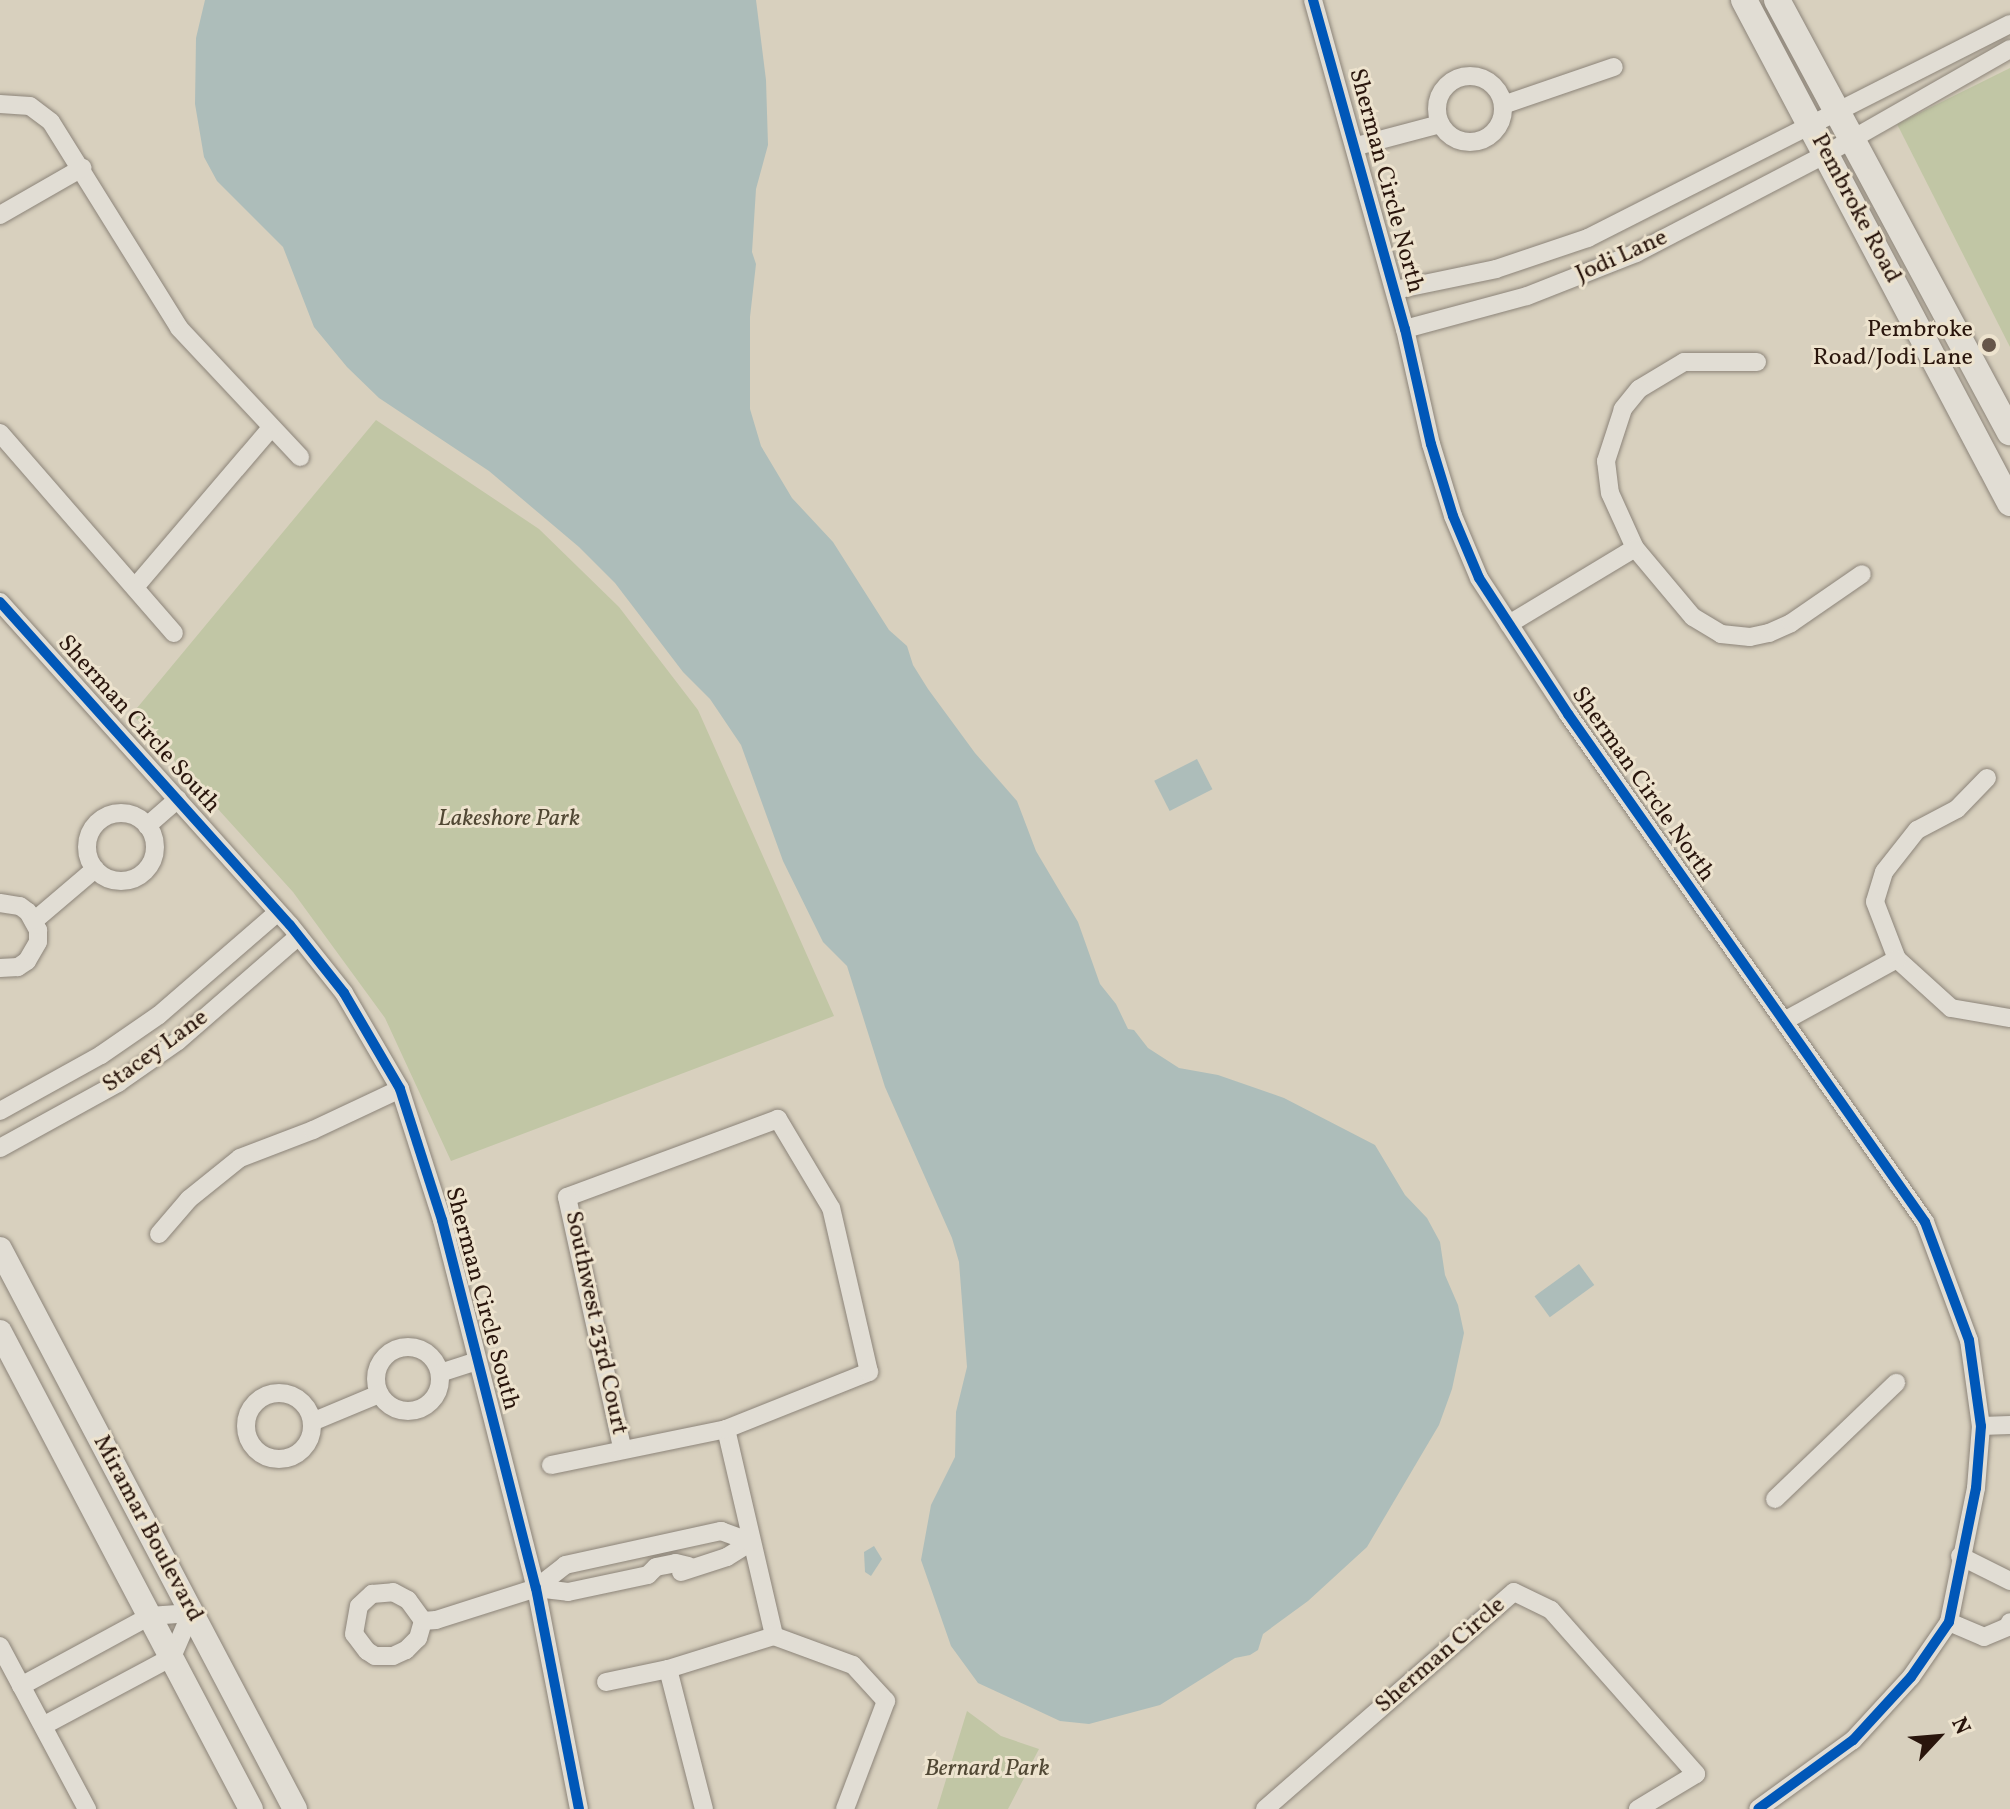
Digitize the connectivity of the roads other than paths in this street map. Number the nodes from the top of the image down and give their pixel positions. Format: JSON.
{"nodes":[{"id":1,"x":1313,"y":0,"type":"edge"},
{"id":2,"x":1744,"y":0,"type":"edge"},
{"id":3,"x":1777,"y":0,"type":"edge"},
{"id":4,"x":2010,"y":24,"type":"edge"},
{"id":5,"x":2010,"y":49,"type":"edge"},
{"id":6,"x":1614,"y":67,"type":"dead end"},
{"id":7,"x":0,"y":104,"type":"edge"},
{"id":8,"x":1503,"y":105,"type":"junction"},
{"id":9,"x":1836,"y":111,"type":"junction"},
{"id":10,"x":1810,"y":123,"type":"junction"},
{"id":11,"x":1440,"y":124,"type":"junction"},
{"id":12,"x":1851,"y":141,"type":"junction"},
{"id":13,"x":1357,"y":146,"type":"junction"},
{"id":14,"x":1826,"y":154,"type":"junction"},
{"id":15,"x":82,"y":168,"type":"junction"},
{"id":16,"x":0,"y":215,"type":"edge"},
{"id":17,"x":1395,"y":290,"type":"junction"},
{"id":18,"x":1405,"y":329,"type":"junction"},
{"id":19,"x":1757,"y":362,"type":"dead end"},
{"id":20,"x":270,"y":429,"type":"junction"},
{"id":21,"x":2010,"y":432,"type":"edge"},
{"id":22,"x":0,"y":433,"type":"edge"},
{"id":23,"x":300,"y":457,"type":"dead end"},
{"id":24,"x":2010,"y":503,"type":"edge"},
{"id":25,"x":1635,"y":548,"type":"junction"},
{"id":26,"x":1862,"y":574,"type":"dead end"},
{"id":27,"x":136,"y":586,"type":"junction"},
{"id":28,"x":1,"y":607,"type":"edge"},
{"id":29,"x":1509,"y":624,"type":"junction"},
{"id":30,"x":174,"y":633,"type":"dead end"},
{"id":31,"x":1987,"y":778,"type":"dead end"},
{"id":32,"x":178,"y":799,"type":"junction"},
{"id":33,"x":147,"y":826,"type":"junction"},
{"id":34,"x":95,"y":869,"type":"junction"},
{"id":35,"x":0,"y":903,"type":"edge"},
{"id":36,"x":278,"y":912,"type":"junction"},
{"id":37,"x":35,"y":920,"type":"junction"},
{"id":38,"x":299,"y":936,"type":"junction"},
{"id":39,"x":1897,"y":959,"type":"junction"},
{"id":40,"x":0,"y":968,"type":"edge"},
{"id":41,"x":2010,"y":1018,"type":"edge"},
{"id":42,"x":1784,"y":1021,"type":"junction"},
{"id":43,"x":400,"y":1089,"type":"junction"},
{"id":44,"x":0,"y":1111,"type":"edge"},
{"id":45,"x":0,"y":1148,"type":"edge"},
{"id":46,"x":159,"y":1234,"type":"dead end"},
{"id":47,"x":0,"y":1249,"type":"edge"},
{"id":48,"x":0,"y":1332,"type":"edge"},
{"id":49,"x":477,"y":1361,"type":"junction"},
{"id":50,"x":440,"y":1373,"type":"junction"},
{"id":51,"x":1896,"y":1383,"type":"dead end"},
{"id":52,"x":379,"y":1394,"type":"junction"},
{"id":53,"x":312,"y":1422,"type":"dead end"},
{"id":54,"x":2010,"y":1425,"type":"edge"},
{"id":55,"x":1981,"y":1426,"type":"junction"},
{"id":56,"x":726,"y":1429,"type":"junction"},
{"id":57,"x":622,"y":1448,"type":"junction"},
{"id":58,"x":551,"y":1465,"type":"dead end"},
{"id":59,"x":1775,"y":1499,"type":"dead end"},
{"id":60,"x":751,"y":1542,"type":"junction"},
{"id":61,"x":643,"y":1548,"type":"junction"},
{"id":62,"x":1960,"y":1556,"type":"junction"},
{"id":63,"x":648,"y":1575,"type":"junction"},
{"id":64,"x":2010,"y":1581,"type":"edge"},
{"id":65,"x":536,"y":1588,"type":"junction"},
{"id":66,"x":191,"y":1613,"type":"junction"},
{"id":67,"x":150,"y":1616,"type":"junction"},
{"id":68,"x":423,"y":1621,"type":"dead end"},
{"id":69,"x":1949,"y":1622,"type":"junction"},
{"id":70,"x":2010,"y":1622,"type":"edge"},
{"id":71,"x":774,"y":1636,"type":"junction"},
{"id":72,"x":0,"y":1646,"type":"edge"},
{"id":73,"x":172,"y":1657,"type":"junction"},
{"id":74,"x":668,"y":1669,"type":"junction"},
{"id":75,"x":606,"y":1682,"type":"dead end"},
{"id":76,"x":21,"y":1686,"type":"junction"},
{"id":77,"x":43,"y":1726,"type":"junction"},
{"id":78,"x":572,"y":1807,"type":"edge"},
{"id":79,"x":87,"y":1809,"type":"edge"},
{"id":80,"x":251,"y":1809,"type":"edge"},
{"id":81,"x":295,"y":1809,"type":"edge"},
{"id":82,"x":704,"y":1809,"type":"edge"},
{"id":83,"x":845,"y":1809,"type":"edge"},
{"id":84,"x":1265,"y":1809,"type":"edge"},
{"id":85,"x":1638,"y":1809,"type":"edge"},
{"id":86,"x":1758,"y":1809,"type":"edge"}],
"edges":[{"from":1,"to":13,"type":"street","name":"Sherman Circle North"},
{"from":2,"to":10,"type":"main road","name":"Pembroke Road"},
{"from":3,"to":9,"type":"main road","name":"Pembroke Road"},
{"from":4,"to":9,"type":"street","name":"Jodi Lane"},
{"from":5,"to":12,"type":"street","name":"Jodi Lane"},
{"from":6,"to":8,"type":"street"},
{"from":7,"to":15,"type":"street"},
{"from":8,"to":11,"type":"street"},
{"from":8,"to":11,"type":"street"},
{"from":9,"to":10,"type":"street","name":"Jodi Lane"},
{"from":9,"to":12,"type":"main road","name":"Pembroke Road"},
{"from":10,"to":14,"type":"main road","name":"Pembroke Road"},
{"from":10,"to":17,"type":"street","name":"Jodi Lane"},
{"from":11,"to":13,"type":"street"},
{"from":12,"to":14,"type":"street","name":"Jodi Lane"},
{"from":12,"to":21,"type":"main road","name":"Pembroke Road"},
{"from":13,"to":17,"type":"street","name":"Sherman Circle North"},
{"from":14,"to":18,"type":"street","name":"Jodi Lane"},
{"from":14,"to":24,"type":"main road","name":"Pembroke Road"},
{"from":15,"to":16,"type":"street"},
{"from":15,"to":20,"type":"street"},
{"from":17,"to":18,"type":"street","name":"Sherman Circle North"},
{"from":18,"to":29,"type":"street","name":"Sherman Circle North"},
{"from":19,"to":25,"type":"street"},
{"from":20,"to":23,"type":"street"},
{"from":20,"to":27,"type":"street"},
{"from":22,"to":27,"type":"street"},
{"from":25,"to":26,"type":"street"},
{"from":25,"to":29,"type":"street"},
{"from":27,"to":30,"type":"street"},
{"from":28,"to":32,"type":"street","name":"Sherman Circle South"},
{"from":29,"to":42,"type":"street","name":"Sherman Circle North"},
{"from":31,"to":39,"type":"street"},
{"from":32,"to":33,"type":"street"},
{"from":32,"to":36,"type":"street","name":"Sherman Circle South"},
{"from":33,"to":34,"type":"street"},
{"from":33,"to":34,"type":"street"},
{"from":34,"to":37,"type":"street"},
{"from":35,"to":37,"type":"street"},
{"from":36,"to":38,"type":"street","name":"Sherman Circle South"},
{"from":36,"to":44,"type":"street","name":"Stacey Lane"},
{"from":37,"to":40,"type":"street"},
{"from":38,"to":43,"type":"street","name":"Sherman Circle South"},
{"from":38,"to":45,"type":"street","name":"Stacey Lane"},
{"from":39,"to":41,"type":"street"},
{"from":39,"to":42,"type":"street"},
{"from":42,"to":55,"type":"street","name":"Sherman Circle North"},
{"from":43,"to":46,"type":"street"},
{"from":43,"to":49,"type":"street","name":"Sherman Circle South"},
{"from":47,"to":66,"type":"street","name":"Miramar Boulevard"},
{"from":48,"to":67,"type":"street","name":"Miramar Boulevard"},
{"from":49,"to":50,"type":"street"},
{"from":49,"to":65,"type":"street","name":"Sherman Circle South"},
{"from":50,"to":52,"type":"street"},
{"from":50,"to":52,"type":"street"},
{"from":51,"to":59,"type":"street"},
{"from":52,"to":53,"type":"street"},
{"from":54,"to":55,"type":"street"},
{"from":55,"to":62,"type":"street","name":"Sherman Circle North"},
{"from":56,"to":57,"type":"street"},
{"from":56,"to":57,"type":"street","name":"Southwest 23rd Court"},
{"from":56,"to":60,"type":"street"},
{"from":57,"to":58,"type":"street"},
{"from":60,"to":61,"type":"street"},
{"from":60,"to":63,"type":"street"},
{"from":60,"to":71,"type":"street"},
{"from":61,"to":63,"type":"street"},
{"from":61,"to":65,"type":"street"},
{"from":62,"to":64,"type":"street"},
{"from":62,"to":69,"type":"street","name":"Sherman Circle North"},
{"from":63,"to":65,"type":"street"},
{"from":65,"to":68,"type":"street"},
{"from":65,"to":78,"type":"street","name":"Sherman Circle South"},
{"from":66,"to":67,"type":"street"},
{"from":66,"to":73,"type":"street"},
{"from":66,"to":81,"type":"street","name":"Miramar Boulevard"},
{"from":67,"to":73,"type":"street","name":"Miramar Boulevard"},
{"from":67,"to":76,"type":"street"},
{"from":69,"to":70,"type":"street"},
{"from":69,"to":86,"type":"street"},
{"from":71,"to":74,"type":"street"},
{"from":71,"to":83,"type":"street"},
{"from":72,"to":76,"type":"street"},
{"from":73,"to":77,"type":"street"},
{"from":73,"to":80,"type":"street","name":"Miramar Boulevard"},
{"from":74,"to":75,"type":"street"},
{"from":74,"to":82,"type":"street"},
{"from":76,"to":77,"type":"street"},
{"from":77,"to":79,"type":"street"},
{"from":84,"to":85,"type":"street","name":"Sherman Circle"}]}
